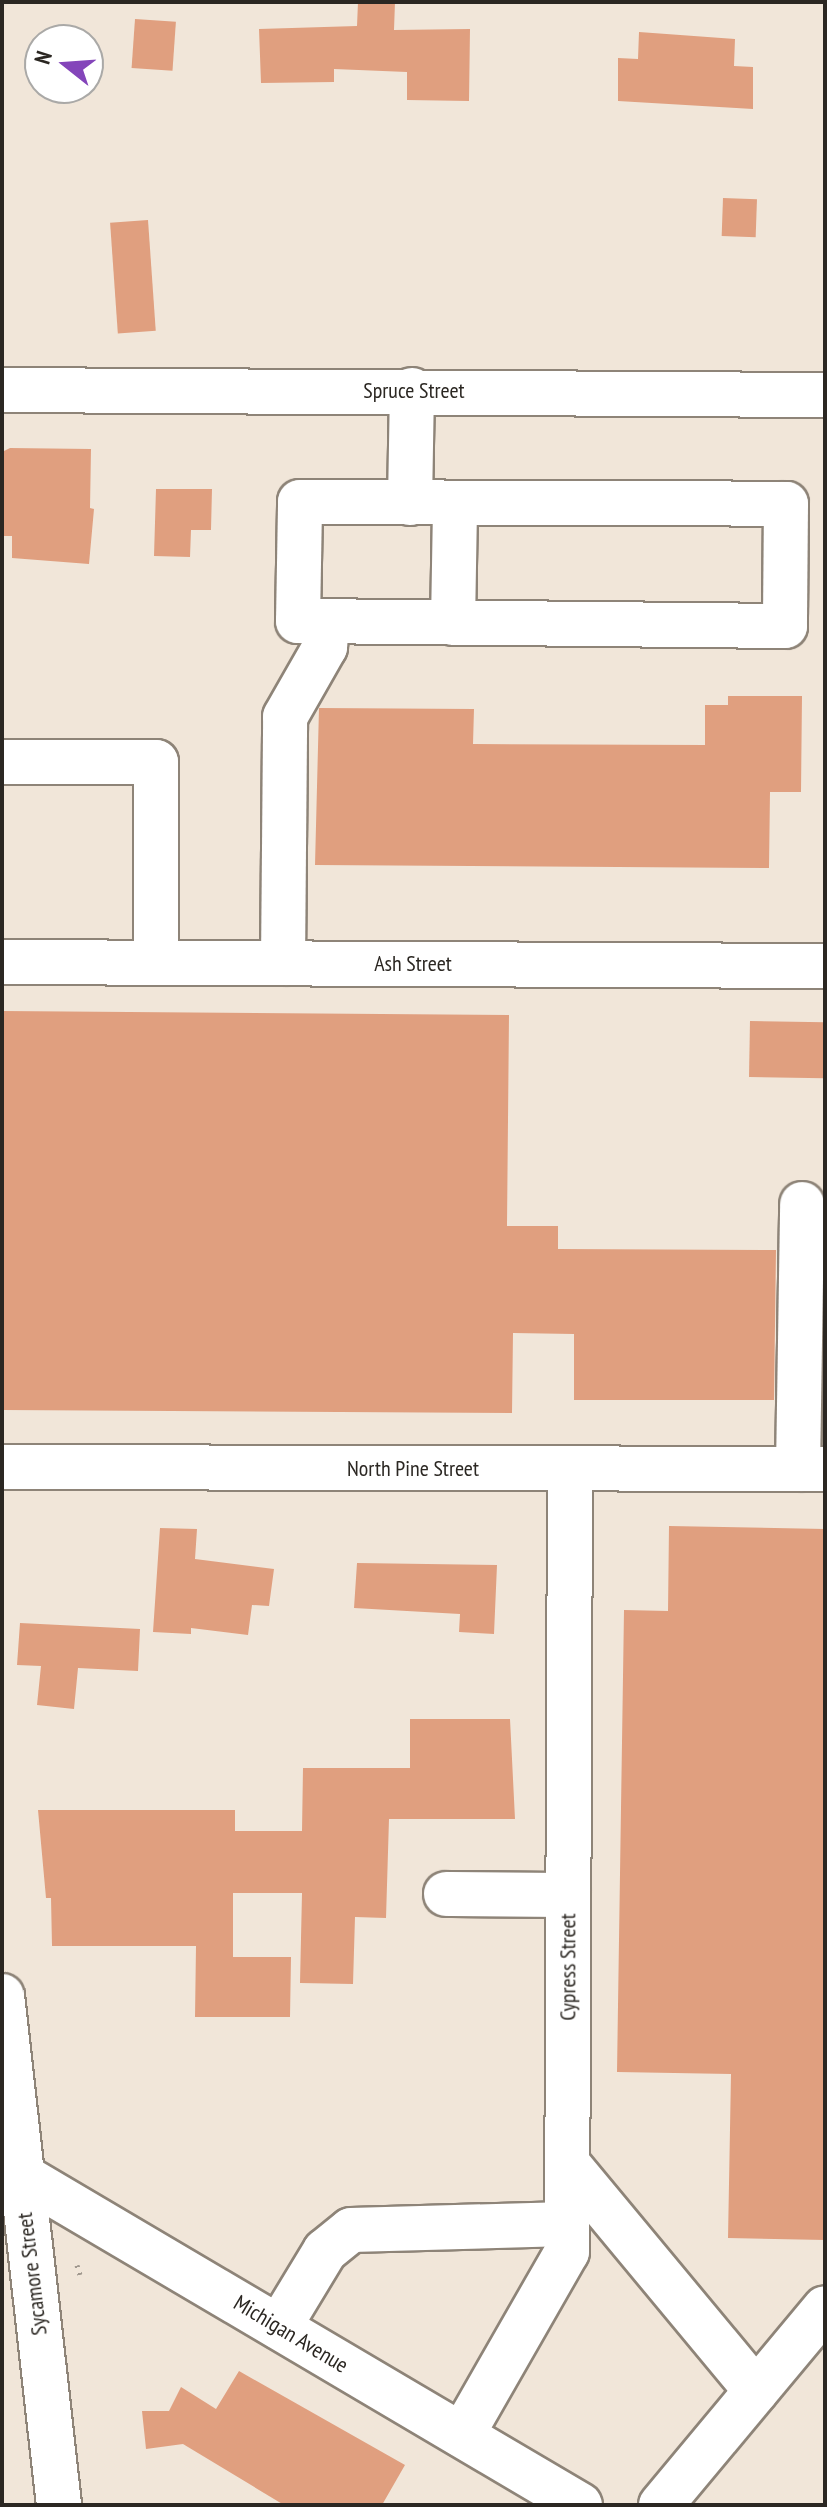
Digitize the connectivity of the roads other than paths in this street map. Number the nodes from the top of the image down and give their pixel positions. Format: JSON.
{"nodes":[{"id":1,"x":2,"y":390,"type":"edge"},
{"id":2,"x":412,"y":390,"type":"junction"},
{"id":3,"x":825,"y":395,"type":"edge"},
{"id":4,"x":410,"y":503,"type":"junction"},
{"id":5,"x":455,"y":503,"type":"junction"},
{"id":6,"x":327,"y":622,"type":"junction"},
{"id":7,"x":453,"y":623,"type":"junction"},
{"id":8,"x":2,"y":762,"type":"edge"},
{"id":9,"x":2,"y":962,"type":"edge"},
{"id":10,"x":156,"y":963,"type":"junction"},
{"id":11,"x":283,"y":963,"type":"junction"},
{"id":12,"x":825,"y":966,"type":"edge"},
{"id":13,"x":802,"y":1204,"type":"dead end"},
{"id":14,"x":2,"y":1467,"type":"edge"},
{"id":15,"x":812,"y":1469,"type":"edge"},
{"id":16,"x":570,"y":1471,"type":"junction"},
{"id":17,"x":446,"y":1894,"type":"dead end"},
{"id":18,"x":568,"y":1895,"type":"junction"},
{"id":19,"x":2,"y":1996,"type":"edge"},
{"id":20,"x":567,"y":2163,"type":"junction"},
{"id":21,"x":12,"y":2169,"type":"edge"},
{"id":22,"x":567,"y":2224,"type":"junction"},
{"id":23,"x":824,"y":2310,"type":"edge"},
{"id":24,"x":279,"y":2327,"type":"junction"},
{"id":25,"x":756,"y":2391,"type":"junction"},
{"id":26,"x":462,"y":2435,"type":"junction"},
{"id":27,"x":59,"y":2505,"type":"edge"},
{"id":28,"x":580,"y":2505,"type":"edge"},
{"id":29,"x":661,"y":2505,"type":"edge"}],
"edges":[{"from":1,"to":2,"type":"street","name":"Spruce Street"},
{"from":2,"to":3,"type":"street","name":"Spruce Street"},
{"from":2,"to":4,"type":"street"},
{"from":4,"to":5,"type":"street"},
{"from":4,"to":6,"type":"street"},
{"from":5,"to":7,"type":"street"},
{"from":5,"to":7,"type":"street"},
{"from":6,"to":7,"type":"street"},
{"from":6,"to":11,"type":"street"},
{"from":8,"to":10,"type":"street"},
{"from":9,"to":10,"type":"street","name":"Ash Street"},
{"from":10,"to":11,"type":"street","name":"Ash Street"},
{"from":11,"to":12,"type":"street","name":"Ash Street"},
{"from":13,"to":15,"type":"street"},
{"from":14,"to":16,"type":"street","name":"North Pine Street"},
{"from":15,"to":16,"type":"street","name":"North Pine Street"},
{"from":16,"to":18,"type":"street","name":"Cypress Street"},
{"from":17,"to":18,"type":"street"},
{"from":18,"to":20,"type":"street","name":"Cypress Street"},
{"from":19,"to":21,"type":"street","name":"Sycamore Street"},
{"from":20,"to":22,"type":"street","name":"Cypress Street"},
{"from":20,"to":25,"type":"street"},
{"from":21,"to":24,"type":"street","name":"Michigan Avenue"},
{"from":21,"to":27,"type":"street","name":"Sycamore Street"},
{"from":22,"to":24,"type":"street"},
{"from":22,"to":26,"type":"street","name":"Cypress Street"},
{"from":23,"to":25,"type":"street"},
{"from":24,"to":26,"type":"street","name":"Michigan Avenue"},
{"from":25,"to":29,"type":"street"},
{"from":26,"to":28,"type":"street","name":"Michigan Avenue"}]}
